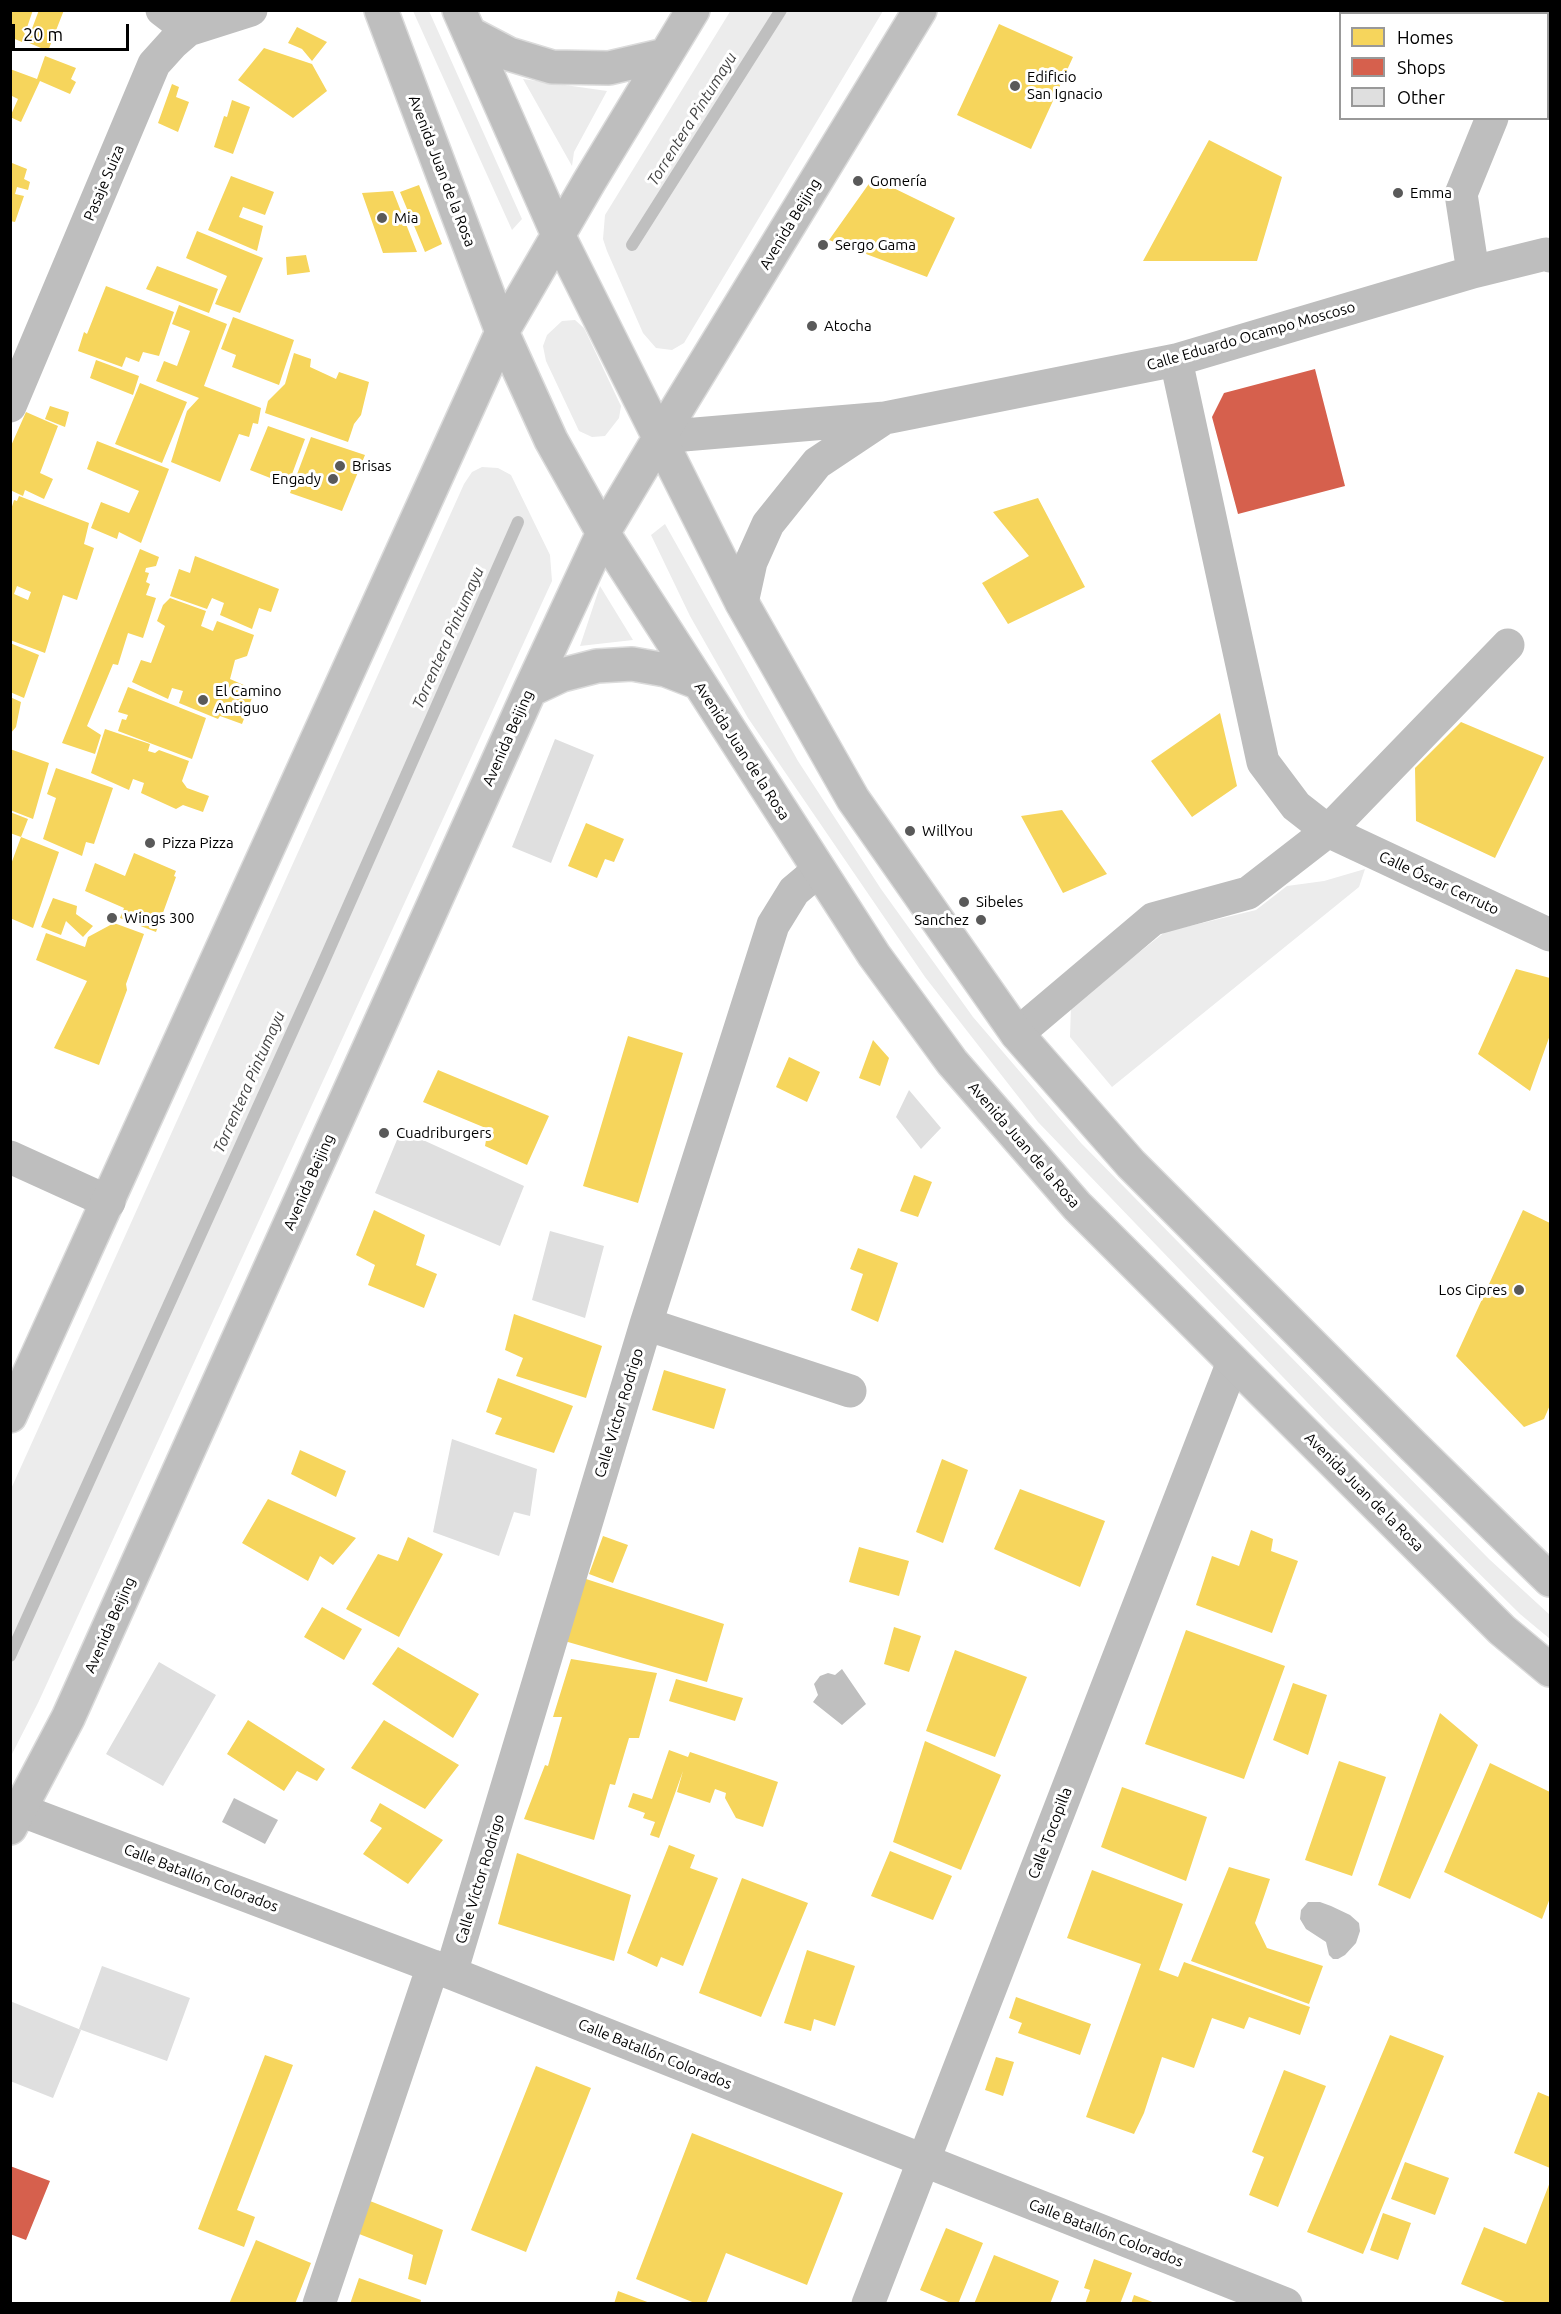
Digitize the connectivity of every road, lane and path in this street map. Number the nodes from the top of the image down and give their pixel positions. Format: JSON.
{"nodes":[{"id":1,"x":162,"y":10,"type":"edge"},
{"id":2,"x":251,"y":10,"type":"edge"},
{"id":3,"x":381,"y":10,"type":"edge"},
{"id":4,"x":693,"y":10,"type":"edge"},
{"id":5,"x":920,"y":10,"type":"edge"},
{"id":6,"x":464,"y":22,"type":"edge"},
{"id":7,"x":188,"y":30,"type":"junction"},
{"id":8,"x":665,"y":55,"type":"junction"},
{"id":9,"x":1491,"y":120,"type":"edge"},
{"id":10,"x":559,"y":237,"type":"junction"},
{"id":11,"x":1548,"y":255,"type":"edge"},
{"id":12,"x":1473,"y":272,"type":"junction"},
{"id":13,"x":502,"y":332,"type":"junction"},
{"id":14,"x":1176,"y":360,"type":"junction"},
{"id":15,"x":10,"y":406,"type":"edge"},
{"id":16,"x":885,"y":418,"type":"junction"},
{"id":17,"x":660,"y":437,"type":"junction"},
{"id":18,"x":603,"y":533,"type":"junction"},
{"id":19,"x":742,"y":603,"type":"junction"},
{"id":20,"x":1508,"y":645,"type":"dead end"},
{"id":21,"x":697,"y":682,"type":"junction"},
{"id":22,"x":530,"y":690,"type":"junction"},
{"id":23,"x":1328,"y":831,"type":"junction"},
{"id":24,"x":819,"y":870,"type":"junction"},
{"id":25,"x":1551,"y":935,"type":"edge"},
{"id":26,"x":1017,"y":1034,"type":"junction"},
{"id":27,"x":10,"y":1157,"type":"edge"},
{"id":28,"x":109,"y":1202,"type":"junction"},
{"id":29,"x":646,"y":1324,"type":"junction"},
{"id":30,"x":1233,"y":1362,"type":"junction"},
{"id":31,"x":850,"y":1391,"type":"dead end"},
{"id":32,"x":10,"y":1416,"type":"edge"},
{"id":33,"x":1549,"y":1573,"type":"edge"},
{"id":34,"x":1551,"y":1670,"type":"edge"},
{"id":35,"x":15,"y":1819,"type":"edge"},
{"id":36,"x":442,"y":1969,"type":"junction"},
{"id":37,"x":923,"y":2160,"type":"junction"},
{"id":38,"x":319,"y":2304,"type":"edge"},
{"id":39,"x":868,"y":2304,"type":"edge"},
{"id":40,"x":1287,"y":2304,"type":"edge"}],
"edges":[{"from":1,"to":7,"type":"main road"},
{"from":2,"to":7,"type":"main road","name":"Pasaje Suiza"},
{"from":3,"to":13,"type":"main road","name":"Avenida Juan de la Rosa"},
{"from":4,"to":8,"type":"main road"},
{"from":5,"to":17,"type":"main road","name":"Avenida Beijing"},
{"from":6,"to":8,"type":"main road"},
{"from":6,"to":10,"type":"main road"},
{"from":7,"to":15,"type":"main road","name":"Pasaje Suiza"},
{"from":8,"to":10,"type":"main road"},
{"from":9,"to":12,"type":"main road"},
{"from":10,"to":13,"type":"main road"},
{"from":10,"to":17,"type":"main road"},
{"from":11,"to":12,"type":"main road","name":"Calle Eduardo Ocampo Moscoso"},
{"from":12,"to":14,"type":"main road","name":"Calle Eduardo Ocampo Moscoso"},
{"from":13,"to":18,"type":"main road","name":"Avenida Juan de la Rosa"},
{"from":13,"to":28,"type":"main road"},
{"from":14,"to":16,"type":"main road","name":"Calle Eduardo Ocampo Moscoso"},
{"from":14,"to":23,"type":"main road","name":"Calle Óscar Cerruto"},
{"from":16,"to":17,"type":"main road","name":"Calle Eduardo Ocampo Moscoso"},
{"from":16,"to":19,"type":"main road","name":"Calle Eduardo Ocampo Moscoso"},
{"from":17,"to":18,"type":"main road","name":"Avenida Beijing"},
{"from":17,"to":19,"type":"main road"},
{"from":18,"to":21,"type":"main road","name":"Avenida Juan de la Rosa"},
{"from":18,"to":22,"type":"main road","name":"Avenida Beijing"},
{"from":19,"to":26,"type":"main road"},
{"from":20,"to":23,"type":"main road"},
{"from":21,"to":22,"type":"main road"},
{"from":21,"to":24,"type":"main road","name":"Avenida Juan de la Rosa"},
{"from":22,"to":35,"type":"main road","name":"Avenida Beijing"},
{"from":23,"to":25,"type":"main road","name":"Calle Óscar Cerruto"},
{"from":23,"to":26,"type":"main road"},
{"from":24,"to":29,"type":"main road","name":"Calle Víctor Rodrigo"},
{"from":24,"to":30,"type":"main road","name":"Avenida Juan de la Rosa"},
{"from":26,"to":33,"type":"main road"},
{"from":27,"to":28,"type":"main road"},
{"from":28,"to":32,"type":"main road"},
{"from":29,"to":31,"type":"main road"},
{"from":29,"to":36,"type":"main road","name":"Calle Víctor Rodrigo"},
{"from":30,"to":34,"type":"main road","name":"Avenida Juan de la Rosa"},
{"from":30,"to":37,"type":"main road","name":"Calle Tocopilla"},
{"from":35,"to":36,"type":"main road","name":"Calle Batallón Colorados"},
{"from":36,"to":37,"type":"main road","name":"Calle Batallón Colorados"},
{"from":36,"to":38,"type":"main road","name":"Calle Víctor Rodrigo"},
{"from":37,"to":39,"type":"main road","name":"Calle Tocopilla"},
{"from":37,"to":40,"type":"main road","name":"Calle Batallón Colorados"}]}
